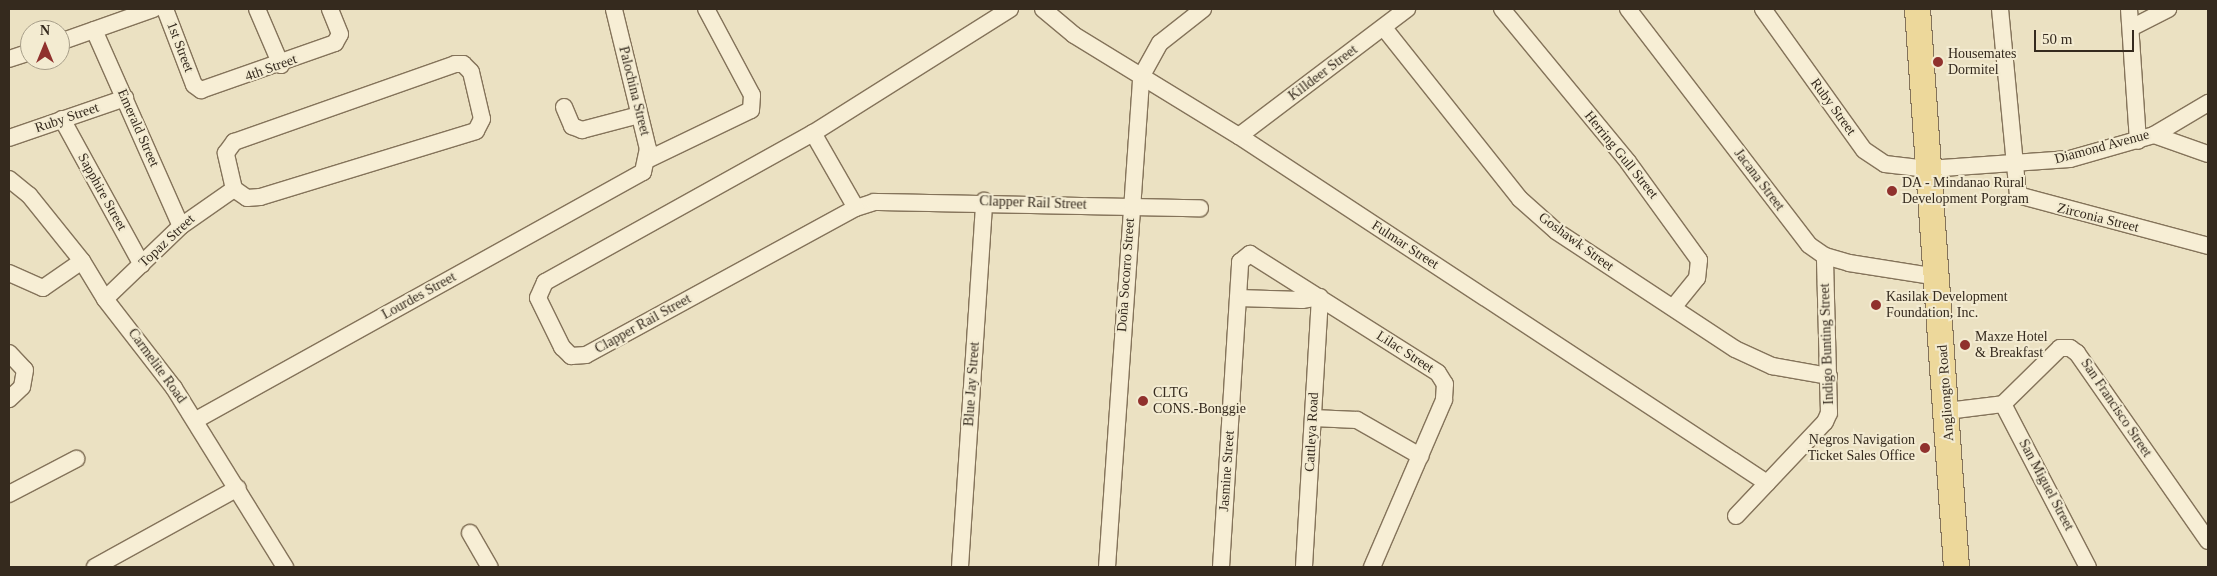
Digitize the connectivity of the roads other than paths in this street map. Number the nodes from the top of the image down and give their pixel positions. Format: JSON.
{"nodes":[{"id":1,"x":153,"y":9,"type":"edge"},
{"id":2,"x":165,"y":9,"type":"edge"},
{"id":3,"x":257,"y":9,"type":"edge"},
{"id":4,"x":330,"y":9,"type":"edge"},
{"id":5,"x":614,"y":9,"type":"edge"},
{"id":6,"x":706,"y":9,"type":"edge"},
{"id":7,"x":1010,"y":9,"type":"edge"},
{"id":8,"x":1043,"y":9,"type":"edge"},
{"id":9,"x":1203,"y":9,"type":"edge"},
{"id":10,"x":1407,"y":9,"type":"edge"},
{"id":11,"x":1502,"y":9,"type":"edge"},
{"id":12,"x":1628,"y":9,"type":"edge"},
{"id":13,"x":1764,"y":9,"type":"edge"},
{"id":14,"x":1917,"y":9,"type":"edge"},
{"id":15,"x":2000,"y":9,"type":"edge"},
{"id":16,"x":2129,"y":9,"type":"edge"},
{"id":17,"x":2168,"y":9,"type":"edge"},
{"id":18,"x":1384,"y":28,"type":"junction"},
{"id":19,"x":2131,"y":28,"type":"junction"},
{"id":20,"x":94,"y":30,"type":"junction"},
{"id":21,"x":70,"y":38,"type":"edge"},
{"id":22,"x":281,"y":65,"type":"junction"},
{"id":23,"x":1141,"y":77,"type":"junction"},
{"id":24,"x":194,"y":85,"type":"joint"},
{"id":25,"x":125,"y":98,"type":"junction"},
{"id":26,"x":2208,"y":103,"type":"edge"},
{"id":27,"x":564,"y":107,"type":"dead end"},
{"id":28,"x":639,"y":115,"type":"junction"},
{"id":29,"x":62,"y":119,"type":"junction"},
{"id":30,"x":813,"y":133,"type":"junction"},
{"id":31,"x":2154,"y":135,"type":"junction"},
{"id":32,"x":1239,"y":136,"type":"junction"},
{"id":33,"x":9,"y":138,"type":"edge"},
{"id":34,"x":2138,"y":141,"type":"junction"},
{"id":35,"x":2208,"y":154,"type":"edge"},
{"id":36,"x":646,"y":165,"type":"junction"},
{"id":37,"x":2013,"y":166,"type":"junction"},
{"id":38,"x":1928,"y":169,"type":"junction"},
{"id":39,"x":9,"y":179,"type":"edge"},
{"id":40,"x":234,"y":189,"type":"junction"},
{"id":41,"x":984,"y":201,"type":"junction"},
{"id":42,"x":1130,"y":206,"type":"junction"},
{"id":43,"x":856,"y":208,"type":"junction"},
{"id":44,"x":1200,"y":208,"type":"dead end"},
{"id":45,"x":181,"y":226,"type":"junction"},
{"id":46,"x":2208,"y":246,"type":"edge"},
{"id":47,"x":1244,"y":256,"type":"joint"},
{"id":48,"x":1825,"y":256,"type":"junction"},
{"id":49,"x":82,"y":261,"type":"junction"},
{"id":50,"x":142,"y":265,"type":"junction"},
{"id":51,"x":9,"y":273,"type":"edge"},
{"id":52,"x":1937,"y":277,"type":"junction"},
{"id":53,"x":1320,"y":297,"type":"junction"},
{"id":54,"x":1238,"y":298,"type":"junction"},
{"id":55,"x":105,"y":299,"type":"junction"},
{"id":56,"x":1673,"y":308,"type":"junction"},
{"id":57,"x":9,"y":353,"type":"edge"},
{"id":58,"x":1829,"y":376,"type":"junction"},
{"id":59,"x":9,"y":399,"type":"edge"},
{"id":60,"x":2003,"y":404,"type":"junction"},
{"id":61,"x":1947,"y":411,"type":"junction"},
{"id":62,"x":1313,"y":418,"type":"junction"},
{"id":63,"x":196,"y":420,"type":"junction"},
{"id":64,"x":1420,"y":456,"type":"junction"},
{"id":65,"x":76,"y":459,"type":"dead end"},
{"id":66,"x":1767,"y":483,"type":"junction"},
{"id":67,"x":238,"y":488,"type":"junction"},
{"id":68,"x":9,"y":494,"type":"edge"},
{"id":69,"x":1736,"y":516,"type":"dead end"},
{"id":70,"x":470,"y":533,"type":"dead end"},
{"id":71,"x":2208,"y":541,"type":"edge"},
{"id":72,"x":95,"y":567,"type":"edge"},
{"id":73,"x":285,"y":567,"type":"edge"},
{"id":74,"x":490,"y":567,"type":"edge"},
{"id":75,"x":960,"y":567,"type":"edge"},
{"id":76,"x":1107,"y":567,"type":"edge"},
{"id":77,"x":1221,"y":567,"type":"edge"},
{"id":78,"x":1304,"y":567,"type":"edge"},
{"id":79,"x":1372,"y":567,"type":"edge"},
{"id":80,"x":1956,"y":567,"type":"edge"},
{"id":81,"x":2088,"y":567,"type":"edge"}],
"edges":[{"from":1,"to":20,"type":"street"},
{"from":2,"to":24,"type":"street","name":"1st Street"},
{"from":3,"to":22,"type":"street"},
{"from":4,"to":22,"type":"street","name":"4th Street"},
{"from":5,"to":28,"type":"street","name":"Palochina Street"},
{"from":6,"to":36,"type":"street","name":"Lourdes Street"},
{"from":7,"to":30,"type":"street","name":"Clapper Rail Street"},
{"from":8,"to":23,"type":"street","name":"Fulmar Street"},
{"from":9,"to":23,"type":"street","name":"Doña Socorro Street"},
{"from":10,"to":18,"type":"street","name":"Killdeer Street"},
{"from":11,"to":56,"type":"street","name":"Herring Gull Street"},
{"from":12,"to":48,"type":"street","name":"Jacana Street"},
{"from":13,"to":38,"type":"street","name":"Ruby Street"},
{"from":14,"to":38,"type":"main road","name":"Angliongto Road"},
{"from":15,"to":37,"type":"street"},
{"from":16,"to":19,"type":"street"},
{"from":17,"to":19,"type":"street"},
{"from":18,"to":32,"type":"street","name":"Killdeer Street"},
{"from":18,"to":56,"type":"street","name":"Goshawk Street"},
{"from":19,"to":34,"type":"street"},
{"from":20,"to":21,"type":"street"},
{"from":20,"to":25,"type":"street","name":"Emerald Street"},
{"from":22,"to":24,"type":"street","name":"4th Street"},
{"from":23,"to":32,"type":"street","name":"Fulmar Street"},
{"from":23,"to":42,"type":"street","name":"Doña Socorro Street"},
{"from":25,"to":29,"type":"street","name":"Ruby Street"},
{"from":25,"to":45,"type":"street","name":"Emerald Street"},
{"from":26,"to":31,"type":"street","name":"Diamond Avenue"},
{"from":27,"to":28,"type":"street"},
{"from":28,"to":36,"type":"street","name":"Palochina Street"},
{"from":29,"to":33,"type":"street","name":"Ruby Street"},
{"from":29,"to":50,"type":"street","name":"Sapphire Street"},
{"from":30,"to":43,"type":"street"},
{"from":30,"to":43,"type":"street","name":"Clapper Rail Street"},
{"from":31,"to":34,"type":"street","name":"Diamond Avenue"},
{"from":31,"to":35,"type":"street"},
{"from":32,"to":66,"type":"street","name":"Fulmar Street"},
{"from":34,"to":37,"type":"street","name":"Diamond Avenue"},
{"from":36,"to":63,"type":"street","name":"Lourdes Street"},
{"from":37,"to":38,"type":"street","name":"Diamond Avenue"},
{"from":37,"to":46,"type":"street","name":"Zirconia Street"},
{"from":38,"to":52,"type":"main road","name":"Angliongto Road"},
{"from":39,"to":49,"type":"street","name":"Carmelite Road"},
{"from":40,"to":40,"type":"street"},
{"from":40,"to":45,"type":"street","name":"Topaz Street"},
{"from":41,"to":42,"type":"street","name":"Clapper Rail Street"},
{"from":41,"to":43,"type":"street","name":"Clapper Rail Street"},
{"from":41,"to":75,"type":"street","name":"Blue Jay Street"},
{"from":42,"to":44,"type":"street","name":"Clapper Rail Street"},
{"from":42,"to":76,"type":"street","name":"Doña Socorro Street"},
{"from":45,"to":50,"type":"street","name":"Topaz Street"},
{"from":47,"to":53,"type":"street","name":"Lilac Street"},
{"from":47,"to":54,"type":"street","name":"Jasmine Street"},
{"from":48,"to":52,"type":"street"},
{"from":48,"to":58,"type":"street","name":"Indigo Bunting Street"},
{"from":49,"to":51,"type":"street"},
{"from":49,"to":55,"type":"street","name":"Carmelite Road"},
{"from":50,"to":55,"type":"street","name":"Topaz Street"},
{"from":52,"to":61,"type":"main road","name":"Angliongto Road"},
{"from":53,"to":54,"type":"street"},
{"from":53,"to":62,"type":"street","name":"Cattleya Road"},
{"from":53,"to":64,"type":"street","name":"Lilac Street"},
{"from":54,"to":77,"type":"street","name":"Jasmine Street"},
{"from":55,"to":63,"type":"street","name":"Carmelite Road"},
{"from":56,"to":58,"type":"street","name":"Goshawk Street"},
{"from":57,"to":59,"type":"street"},
{"from":58,"to":66,"type":"street","name":"Indigo Bunting Street"},
{"from":60,"to":61,"type":"street"},
{"from":60,"to":71,"type":"street","name":"San Francisco Street"},
{"from":60,"to":81,"type":"street","name":"San Miguel Street"},
{"from":61,"to":80,"type":"main road","name":"Angliongto Road"},
{"from":62,"to":64,"type":"street"},
{"from":62,"to":78,"type":"street","name":"Cattleya Road"},
{"from":63,"to":67,"type":"street","name":"Carmelite Road"},
{"from":64,"to":79,"type":"street","name":"Lilac Street"},
{"from":65,"to":68,"type":"street"},
{"from":66,"to":69,"type":"street","name":"Indigo Bunting Street"},
{"from":67,"to":72,"type":"street"},
{"from":67,"to":73,"type":"street","name":"Carmelite Road"},
{"from":70,"to":74,"type":"street"}]}
